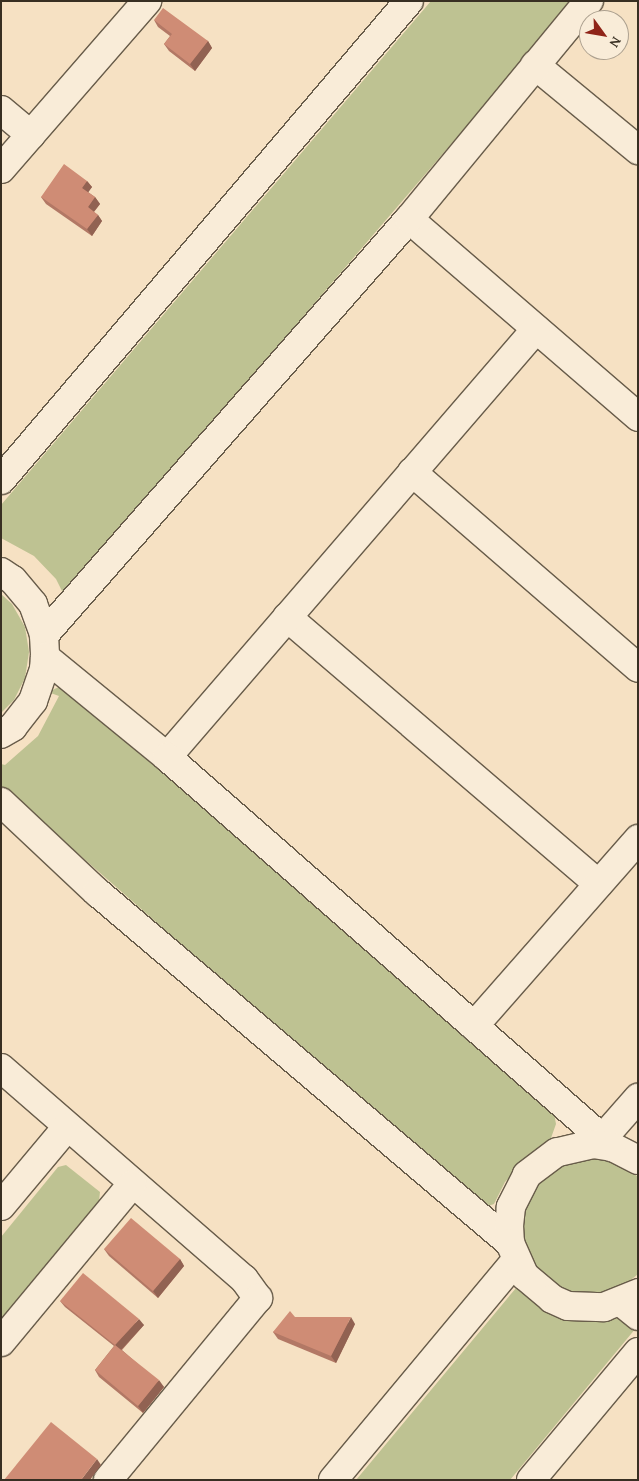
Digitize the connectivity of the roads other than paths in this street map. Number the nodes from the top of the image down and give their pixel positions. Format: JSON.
{"nodes":[{"id":1,"x":147,"y":1,"type":"edge"},
{"id":2,"x":409,"y":1,"type":"edge"},
{"id":3,"x":589,"y":1,"type":"edge"},
{"id":4,"x":536,"y":65,"type":"junction"},
{"id":5,"x":1,"y":110,"type":"edge"},
{"id":6,"x":31,"y":135,"type":"junction"},
{"id":7,"x":638,"y":150,"type":"edge"},
{"id":8,"x":1,"y":169,"type":"edge"},
{"id":9,"x":409,"y":219,"type":"junction"},
{"id":10,"x":536,"y":329,"type":"junction"},
{"id":11,"x":638,"y":417,"type":"edge"},
{"id":12,"x":412,"y":472,"type":"junction"},
{"id":13,"x":1,"y":480,"type":"edge"},
{"id":14,"x":1,"y":572,"type":"edge"},
{"id":15,"x":287,"y":617,"type":"junction"},
{"id":16,"x":44,"y":646,"type":"junction"},
{"id":17,"x":638,"y":668,"type":"edge"},
{"id":18,"x":1,"y":734,"type":"edge"},
{"id":19,"x":167,"y":757,"type":"junction"},
{"id":20,"x":1,"y":802,"type":"edge"},
{"id":21,"x":638,"y":839,"type":"edge"},
{"id":22,"x":598,"y":884,"type":"junction"},
{"id":23,"x":474,"y":1026,"type":"junction"},
{"id":24,"x":1,"y":1068,"type":"edge"},
{"id":25,"x":638,"y":1098,"type":"edge"},
{"id":26,"x":67,"y":1127,"type":"junction"},
{"id":27,"x":607,"y":1143,"type":"junction"},
{"id":28,"x":638,"y":1160,"type":"edge"},
{"id":29,"x":132,"y":1184,"type":"junction"},
{"id":30,"x":1,"y":1206,"type":"edge"},
{"id":31,"x":513,"y":1252,"type":"junction"},
{"id":32,"x":632,"y":1304,"type":"edge"},
{"id":33,"x":1,"y":1342,"type":"edge"},
{"id":34,"x":638,"y":1352,"type":"edge"},
{"id":35,"x":543,"y":1476,"type":"edge"},
{"id":36,"x":108,"y":1480,"type":"edge"},
{"id":37,"x":333,"y":1480,"type":"edge"}],
"edges":[{"from":1,"to":6,"type":"street"},
{"from":2,"to":13,"type":"street"},
{"from":3,"to":4,"type":"street"},
{"from":4,"to":7,"type":"street"},
{"from":4,"to":9,"type":"street"},
{"from":5,"to":6,"type":"street"},
{"from":6,"to":8,"type":"street"},
{"from":9,"to":10,"type":"street"},
{"from":9,"to":16,"type":"street"},
{"from":10,"to":11,"type":"street"},
{"from":10,"to":12,"type":"street"},
{"from":12,"to":15,"type":"street"},
{"from":12,"to":17,"type":"street"},
{"from":14,"to":16,"type":"street"},
{"from":15,"to":19,"type":"street"},
{"from":15,"to":22,"type":"street"},
{"from":16,"to":18,"type":"street"},
{"from":16,"to":19,"type":"street"},
{"from":19,"to":23,"type":"street"},
{"from":20,"to":31,"type":"street"},
{"from":21,"to":22,"type":"street"},
{"from":22,"to":23,"type":"street"},
{"from":23,"to":27,"type":"street"},
{"from":24,"to":26,"type":"street"},
{"from":25,"to":27,"type":"street"},
{"from":26,"to":29,"type":"street"},
{"from":26,"to":30,"type":"street"},
{"from":27,"to":28,"type":"street"},
{"from":27,"to":31,"type":"street"},
{"from":29,"to":33,"type":"street"},
{"from":29,"to":36,"type":"street"},
{"from":31,"to":32,"type":"street"},
{"from":31,"to":37,"type":"street"},
{"from":34,"to":35,"type":"street"}]}
